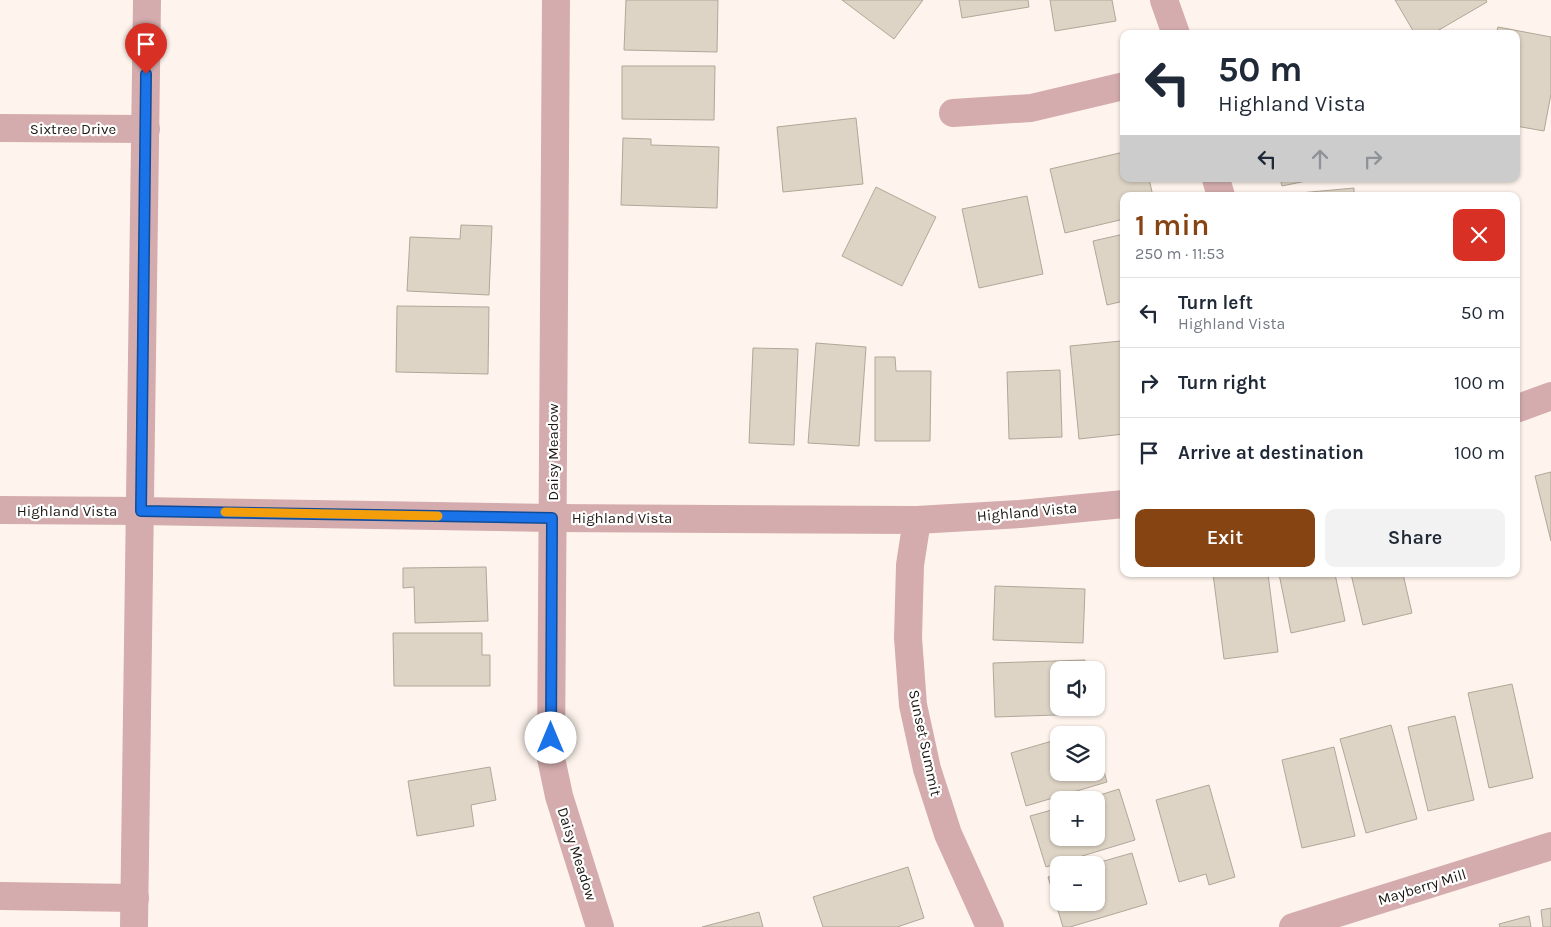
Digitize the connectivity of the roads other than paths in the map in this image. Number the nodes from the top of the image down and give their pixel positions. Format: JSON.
{"nodes":[{"id":1,"x":146,"y":0,"type":"edge"},
{"id":2,"x":556,"y":0,"type":"edge"},
{"id":3,"x":1164,"y":0,"type":"edge"},
{"id":4,"x":1175,"y":30,"type":"edge"},
{"id":5,"x":1120,"y":87,"type":"edge"},
{"id":6,"x":953,"y":113,"type":"dead end"},
{"id":7,"x":0,"y":128,"type":"edge"},
{"id":8,"x":146,"y":129,"type":"junction"},
{"id":9,"x":1551,"y":396,"type":"edge"},
{"id":10,"x":1520,"y":408,"type":"edge"},
{"id":11,"x":1120,"y":504,"type":"edge"},
{"id":12,"x":0,"y":510,"type":"edge"},
{"id":13,"x":141,"y":511,"type":"junction"},
{"id":14,"x":552,"y":518,"type":"junction"},
{"id":15,"x":918,"y":520,"type":"junction"},
{"id":16,"x":1551,"y":846,"type":"edge"},
{"id":17,"x":0,"y":896,"type":"edge"},
{"id":18,"x":135,"y":898,"type":"junction"},
{"id":19,"x":134,"y":927,"type":"edge"},
{"id":20,"x":600,"y":927,"type":"edge"},
{"id":21,"x":990,"y":927,"type":"edge"},
{"id":22,"x":1293,"y":927,"type":"edge"}],
"edges":[{"from":1,"to":8,"type":"street"},
{"from":2,"to":14,"type":"street","name":"Daisy Meadow"},
{"from":3,"to":4,"type":"street"},
{"from":5,"to":6,"type":"street"},
{"from":7,"to":8,"type":"street","name":"Sixtree Drive"},
{"from":8,"to":13,"type":"street"},
{"from":9,"to":10,"type":"street"},
{"from":11,"to":15,"type":"street","name":"Highland Vista"},
{"from":12,"to":13,"type":"street","name":"Highland Vista"},
{"from":13,"to":14,"type":"street","name":"Highland Vista"},
{"from":13,"to":18,"type":"street"},
{"from":14,"to":15,"type":"street","name":"Highland Vista"},
{"from":14,"to":20,"type":"street","name":"Daisy Meadow"},
{"from":15,"to":21,"type":"street","name":"Sunset Summit"},
{"from":16,"to":22,"type":"street","name":"Mayberry Mill"},
{"from":17,"to":18,"type":"street"},
{"from":18,"to":19,"type":"street"}]}
